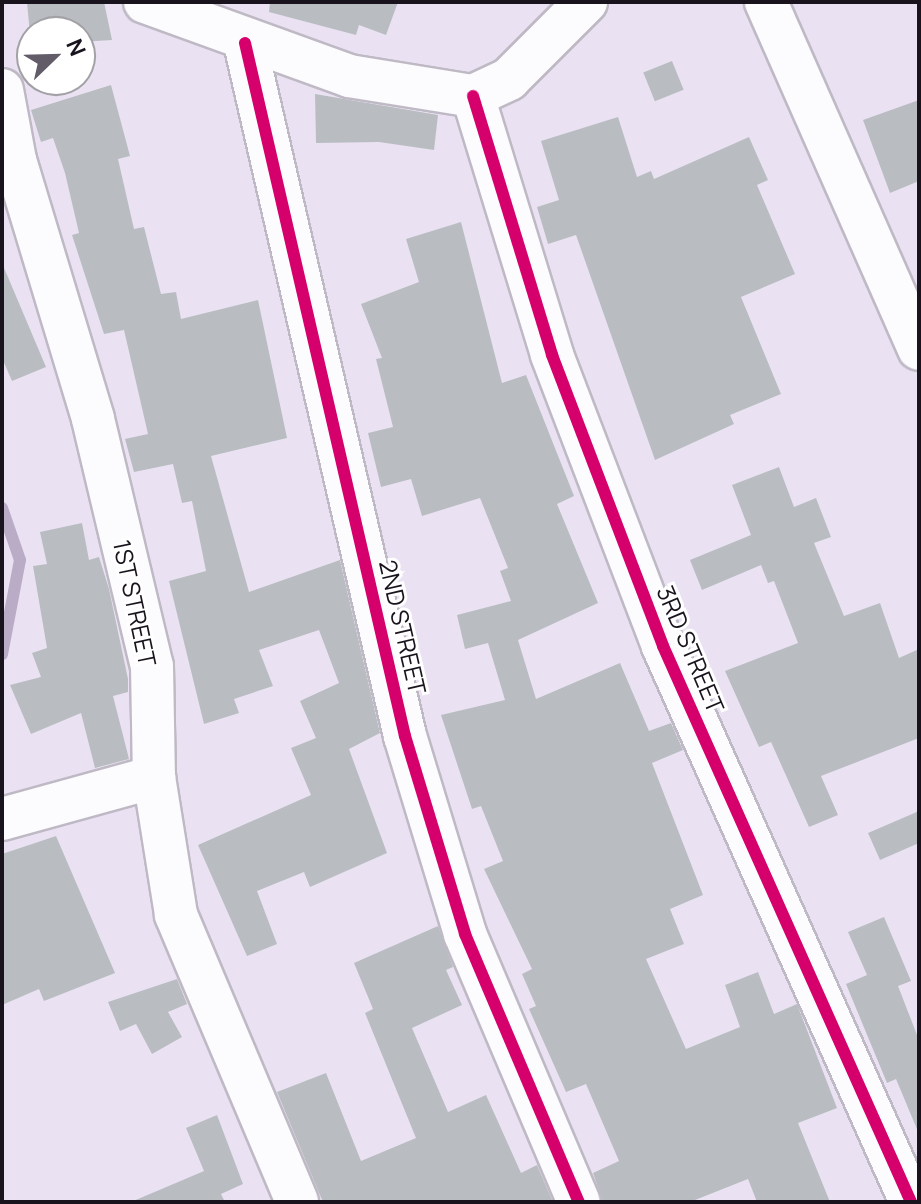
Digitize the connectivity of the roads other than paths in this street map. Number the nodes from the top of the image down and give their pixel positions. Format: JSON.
{"nodes":[{"id":1,"x":145,"y":2,"type":"edge"},
{"id":2,"x":586,"y":2,"type":"edge"},
{"id":3,"x":766,"y":2,"type":"edge"},
{"id":4,"x":245,"y":43,"type":"junction"},
{"id":5,"x":2,"y":90,"type":"edge"},
{"id":6,"x":473,"y":96,"type":"junction"},
{"id":7,"x":919,"y":349,"type":"edge"},
{"id":8,"x":154,"y":777,"type":"junction"},
{"id":9,"x":2,"y":819,"type":"edge"},
{"id":10,"x":297,"y":1202,"type":"edge"},
{"id":11,"x":579,"y":1202,"type":"edge"},
{"id":12,"x":911,"y":1202,"type":"edge"}],
"edges":[{"from":1,"to":4,"type":"street"},
{"from":2,"to":6,"type":"street"},
{"from":3,"to":7,"type":"street"},
{"from":4,"to":6,"type":"street"},
{"from":4,"to":11,"type":"street","name":"2ND STREET"},
{"from":5,"to":8,"type":"street","name":"1ST STREET"},
{"from":6,"to":12,"type":"street","name":"3RD STREET"},
{"from":8,"to":9,"type":"street"},
{"from":8,"to":10,"type":"street","name":"1ST STREET"}]}
